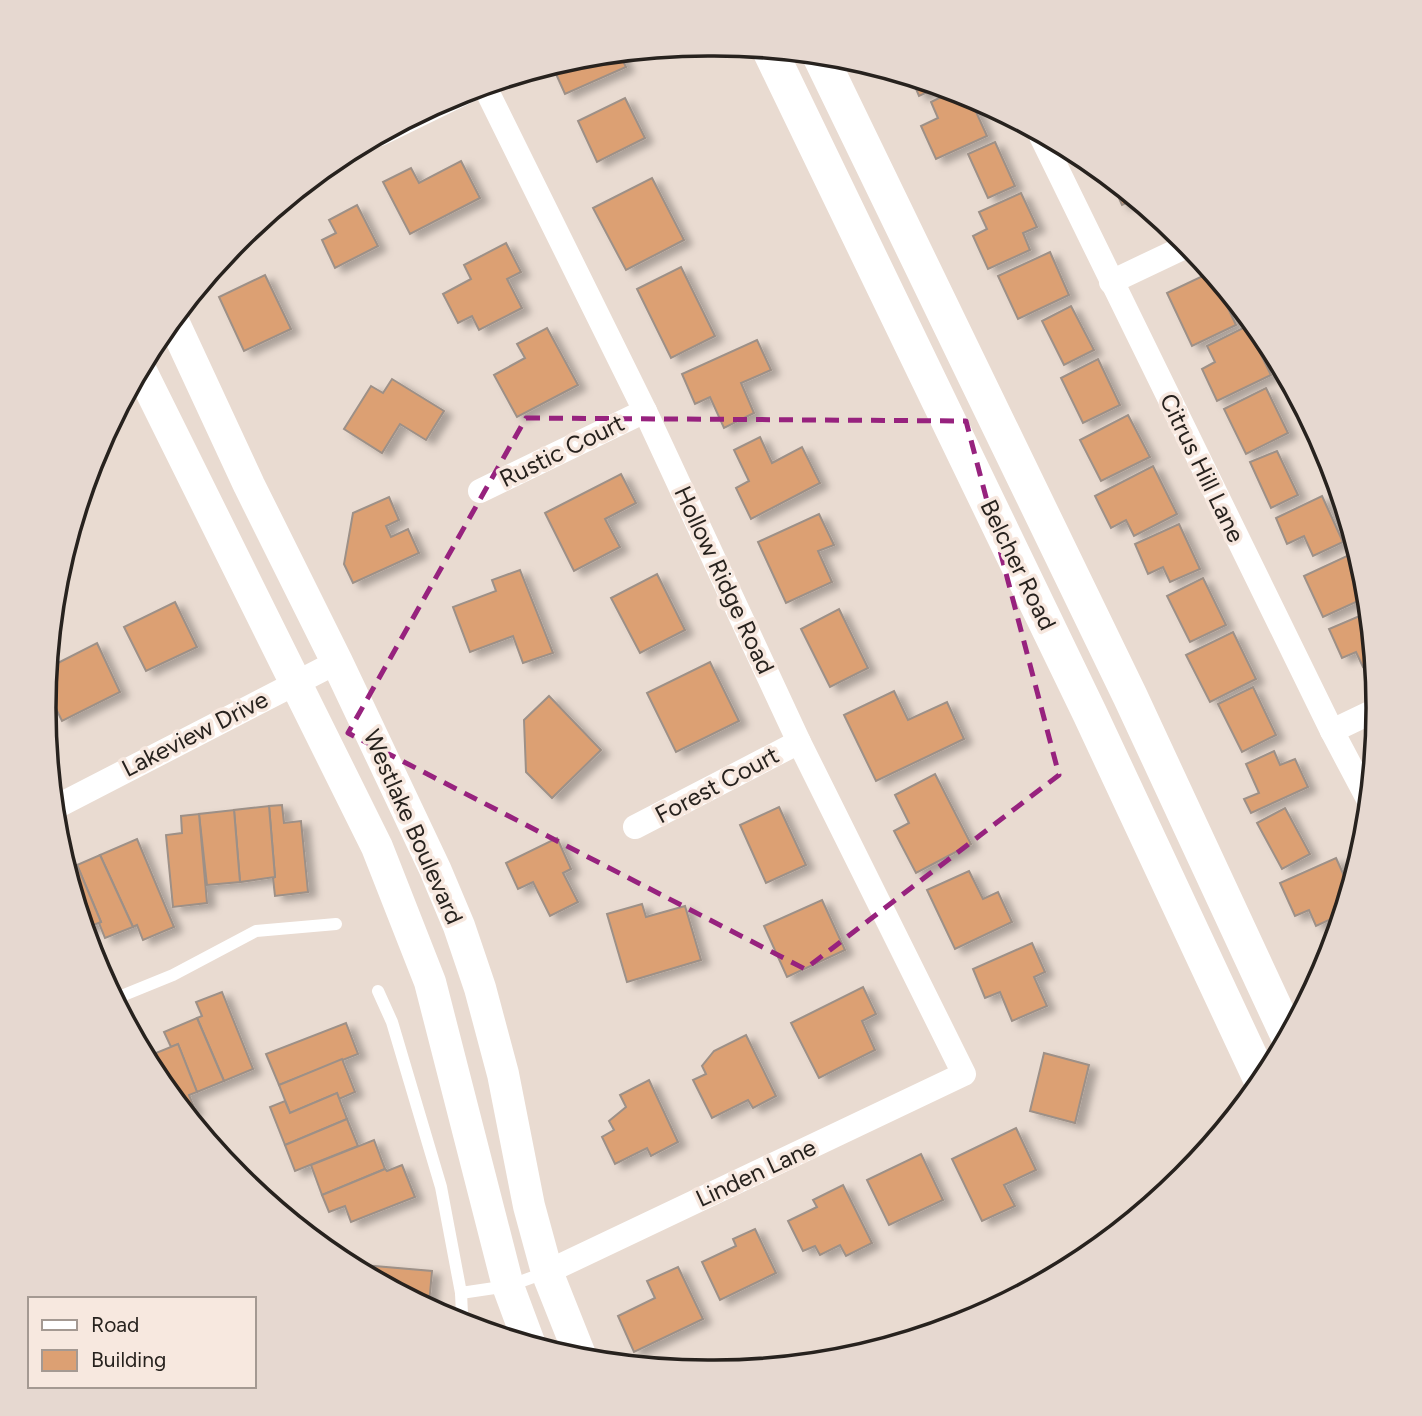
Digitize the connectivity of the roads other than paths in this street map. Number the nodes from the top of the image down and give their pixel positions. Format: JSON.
{"nodes":[{"id":1,"x":773,"y":59,"type":"edge"},
{"id":2,"x":825,"y":66,"type":"edge"},
{"id":3,"x":489,"y":94,"type":"edge"},
{"id":4,"x":1046,"y":147,"type":"edge"},
{"id":5,"x":1177,"y":250,"type":"edge"},
{"id":6,"x":1111,"y":282,"type":"junction"},
{"id":7,"x":177,"y":330,"type":"edge"},
{"id":8,"x":145,"y":379,"type":"edge"},
{"id":9,"x":645,"y":411,"type":"junction"},
{"id":10,"x":480,"y":491,"type":"dead end"},
{"id":11,"x":337,"y":662,"type":"junction"},
{"id":12,"x":296,"y":682,"type":"junction"},
{"id":13,"x":1366,"y":715,"type":"edge"},
{"id":14,"x":1332,"y":731,"type":"junction"},
{"id":15,"x":799,"y":742,"type":"junction"},
{"id":16,"x":1361,"y":786,"type":"edge"},
{"id":17,"x":64,"y":803,"type":"edge"},
{"id":18,"x":635,"y":827,"type":"dead end"},
{"id":19,"x":335,"y":924,"type":"dead end"},
{"id":20,"x":378,"y":991,"type":"dead end"},
{"id":21,"x":123,"y":995,"type":"edge"},
{"id":22,"x":1283,"y":1026,"type":"edge"},
{"id":23,"x":1256,"y":1070,"type":"edge"},
{"id":24,"x":964,"y":1074,"type":"joint"},
{"id":25,"x":547,"y":1272,"type":"junction"},
{"id":26,"x":508,"y":1286,"type":"junction"},
{"id":27,"x":461,"y":1293,"type":"junction"},
{"id":28,"x":461,"y":1311,"type":"edge"},
{"id":29,"x":526,"y":1334,"type":"edge"},
{"id":30,"x":576,"y":1346,"type":"edge"}],
"edges":[{"from":1,"to":23,"type":"main road","name":"Belcher Road"},
{"from":2,"to":22,"type":"main road","name":"Belcher Road"},
{"from":3,"to":9,"type":"street","name":"Hollow Ridge Road"},
{"from":4,"to":6,"type":"street","name":"Citrus Hill Lane"},
{"from":5,"to":6,"type":"street"},
{"from":6,"to":14,"type":"street","name":"Citrus Hill Lane"},
{"from":7,"to":11,"type":"street","name":"Westlake Boulevard"},
{"from":8,"to":12,"type":"street","name":"Westlake Boulevard"},
{"from":9,"to":10,"type":"street","name":"Rustic Court"},
{"from":9,"to":15,"type":"street","name":"Hollow Ridge Road"},
{"from":11,"to":12,"type":"street","name":"Lakeview Drive"},
{"from":11,"to":25,"type":"street","name":"Westlake Boulevard"},
{"from":12,"to":17,"type":"street","name":"Lakeview Drive"},
{"from":12,"to":26,"type":"street","name":"Westlake Boulevard"},
{"from":13,"to":14,"type":"street"},
{"from":14,"to":16,"type":"street","name":"Citrus Hill Lane"},
{"from":15,"to":18,"type":"street","name":"Forest Court"},
{"from":15,"to":24,"type":"street","name":"Hollow Ridge Road"},
{"from":19,"to":21,"type":"lane"},
{"from":20,"to":27,"type":"lane"},
{"from":24,"to":25,"type":"street","name":"Linden Lane"},
{"from":25,"to":26,"type":"lane"},
{"from":25,"to":30,"type":"street","name":"Westlake Boulevard"},
{"from":26,"to":27,"type":"lane"},
{"from":26,"to":29,"type":"street","name":"Westlake Boulevard"},
{"from":27,"to":28,"type":"lane"}]}
